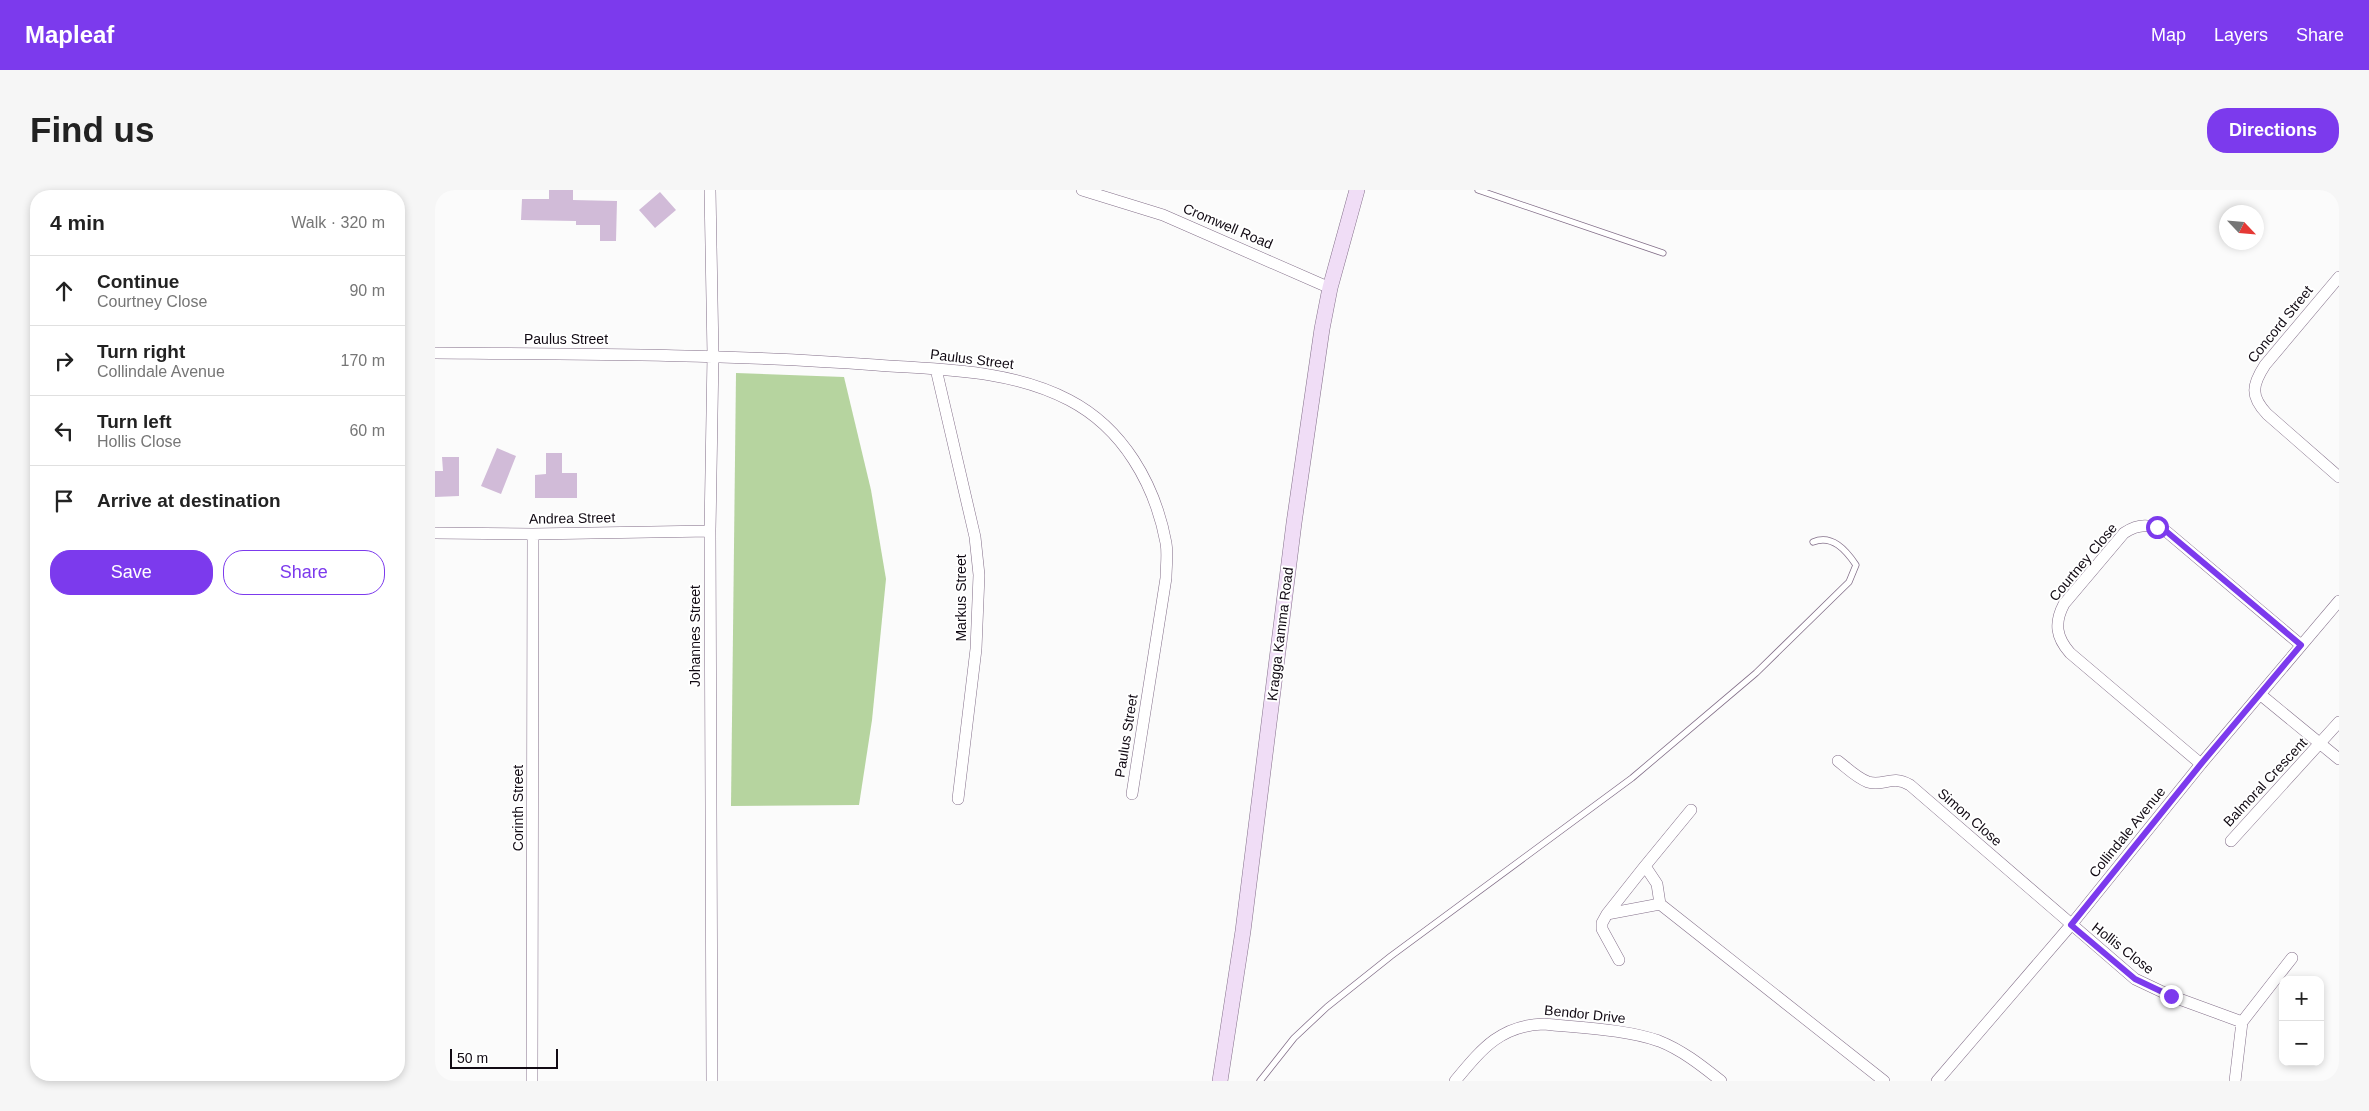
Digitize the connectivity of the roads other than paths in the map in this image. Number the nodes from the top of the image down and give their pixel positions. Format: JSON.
{"nodes":[{"id":1,"x":710,"y":190,"type":"edge"},
{"id":2,"x":1082,"y":190,"type":"edge"},
{"id":3,"x":1357,"y":190,"type":"edge"},
{"id":4,"x":1477,"y":190,"type":"edge"},
{"id":5,"x":1663,"y":253,"type":"dead end"},
{"id":6,"x":2339,"y":277,"type":"edge"},
{"id":7,"x":1330,"y":288,"type":"junction"},
{"id":8,"x":435,"y":353,"type":"edge"},
{"id":9,"x":713,"y":355,"type":"junction"},
{"id":10,"x":936,"y":370,"type":"junction"},
{"id":11,"x":2339,"y":477,"type":"edge"},
{"id":12,"x":710,"y":531,"type":"junction"},
{"id":13,"x":435,"y":533,"type":"edge"},
{"id":14,"x":533,"y":534,"type":"junction"},
{"id":15,"x":1813,"y":542,"type":"dead end"},
{"id":16,"x":2339,"y":601,"type":"edge"},
{"id":17,"x":2301,"y":645,"type":"junction"},
{"id":18,"x":2261,"y":695,"type":"junction"},
{"id":19,"x":2339,"y":722,"type":"edge"},
{"id":20,"x":2321,"y":743,"type":"junction"},
{"id":21,"x":2339,"y":759,"type":"edge"},
{"id":22,"x":1838,"y":761,"type":"dead end"},
{"id":23,"x":2201,"y":764,"type":"junction"},
{"id":24,"x":1132,"y":794,"type":"dead end"},
{"id":25,"x":958,"y":800,"type":"dead end"},
{"id":26,"x":1691,"y":810,"type":"dead end"},
{"id":27,"x":2231,"y":841,"type":"dead end"},
{"id":28,"x":1645,"y":866,"type":"junction"},
{"id":29,"x":1660,"y":904,"type":"junction"},
{"id":30,"x":1607,"y":914,"type":"junction"},
{"id":31,"x":2071,"y":925,"type":"junction"},
{"id":32,"x":2292,"y":958,"type":"dead end"},
{"id":33,"x":1619,"y":960,"type":"dead end"},
{"id":34,"x":2242,"y":1022,"type":"junction"},
{"id":35,"x":532,"y":1081,"type":"edge"},
{"id":36,"x":712,"y":1081,"type":"edge"},
{"id":37,"x":1220,"y":1081,"type":"edge"},
{"id":38,"x":1260,"y":1081,"type":"edge"},
{"id":39,"x":1455,"y":1081,"type":"edge"},
{"id":40,"x":1721,"y":1081,"type":"edge"},
{"id":41,"x":1884,"y":1081,"type":"edge"},
{"id":42,"x":1937,"y":1081,"type":"edge"},
{"id":43,"x":2235,"y":1081,"type":"edge"}],
"edges":[{"from":1,"to":9,"type":"street","name":"Johannes Street"},
{"from":2,"to":7,"type":"street","name":"Cromwell Road"},
{"from":3,"to":7,"type":"main road","name":"Kragga Kamma Road"},
{"from":4,"to":5,"type":"lane"},
{"from":6,"to":11,"type":"street","name":"Concord Street"},
{"from":7,"to":37,"type":"main road","name":"Kragga Kamma Road"},
{"from":8,"to":9,"type":"street","name":"Paulus Street"},
{"from":9,"to":10,"type":"street","name":"Paulus Street"},
{"from":9,"to":12,"type":"street","name":"Johannes Street"},
{"from":10,"to":24,"type":"street","name":"Paulus Street"},
{"from":10,"to":25,"type":"street","name":"Markus Street"},
{"from":12,"to":14,"type":"street","name":"Andrea Street"},
{"from":12,"to":36,"type":"street","name":"Johannes Street"},
{"from":13,"to":14,"type":"street","name":"Andrea Street"},
{"from":14,"to":35,"type":"street","name":"Corinth Street"},
{"from":15,"to":38,"type":"lane"},
{"from":16,"to":17,"type":"street","name":"Collindale Avenue"},
{"from":17,"to":18,"type":"street","name":"Collindale Avenue"},
{"from":17,"to":23,"type":"street","name":"Courtney Close"},
{"from":18,"to":20,"type":"street","name":"Balmoral Crescent"},
{"from":18,"to":23,"type":"street","name":"Collindale Avenue"},
{"from":19,"to":20,"type":"street","name":"Balmoral Crescent"},
{"from":20,"to":21,"type":"street","name":"Balmoral Crescent"},
{"from":20,"to":27,"type":"street","name":"Balmoral Crescent"},
{"from":22,"to":31,"type":"street","name":"Simon Close"},
{"from":23,"to":31,"type":"street","name":"Collindale Avenue"},
{"from":26,"to":28,"type":"street"},
{"from":28,"to":29,"type":"street"},
{"from":28,"to":30,"type":"street"},
{"from":29,"to":30,"type":"street"},
{"from":29,"to":41,"type":"street"},
{"from":30,"to":33,"type":"street"},
{"from":31,"to":34,"type":"street","name":"Hollis Close"},
{"from":31,"to":42,"type":"street","name":"Collindale Avenue"},
{"from":32,"to":34,"type":"street"},
{"from":34,"to":43,"type":"street"},
{"from":39,"to":40,"type":"street","name":"Bendor Drive"}]}
